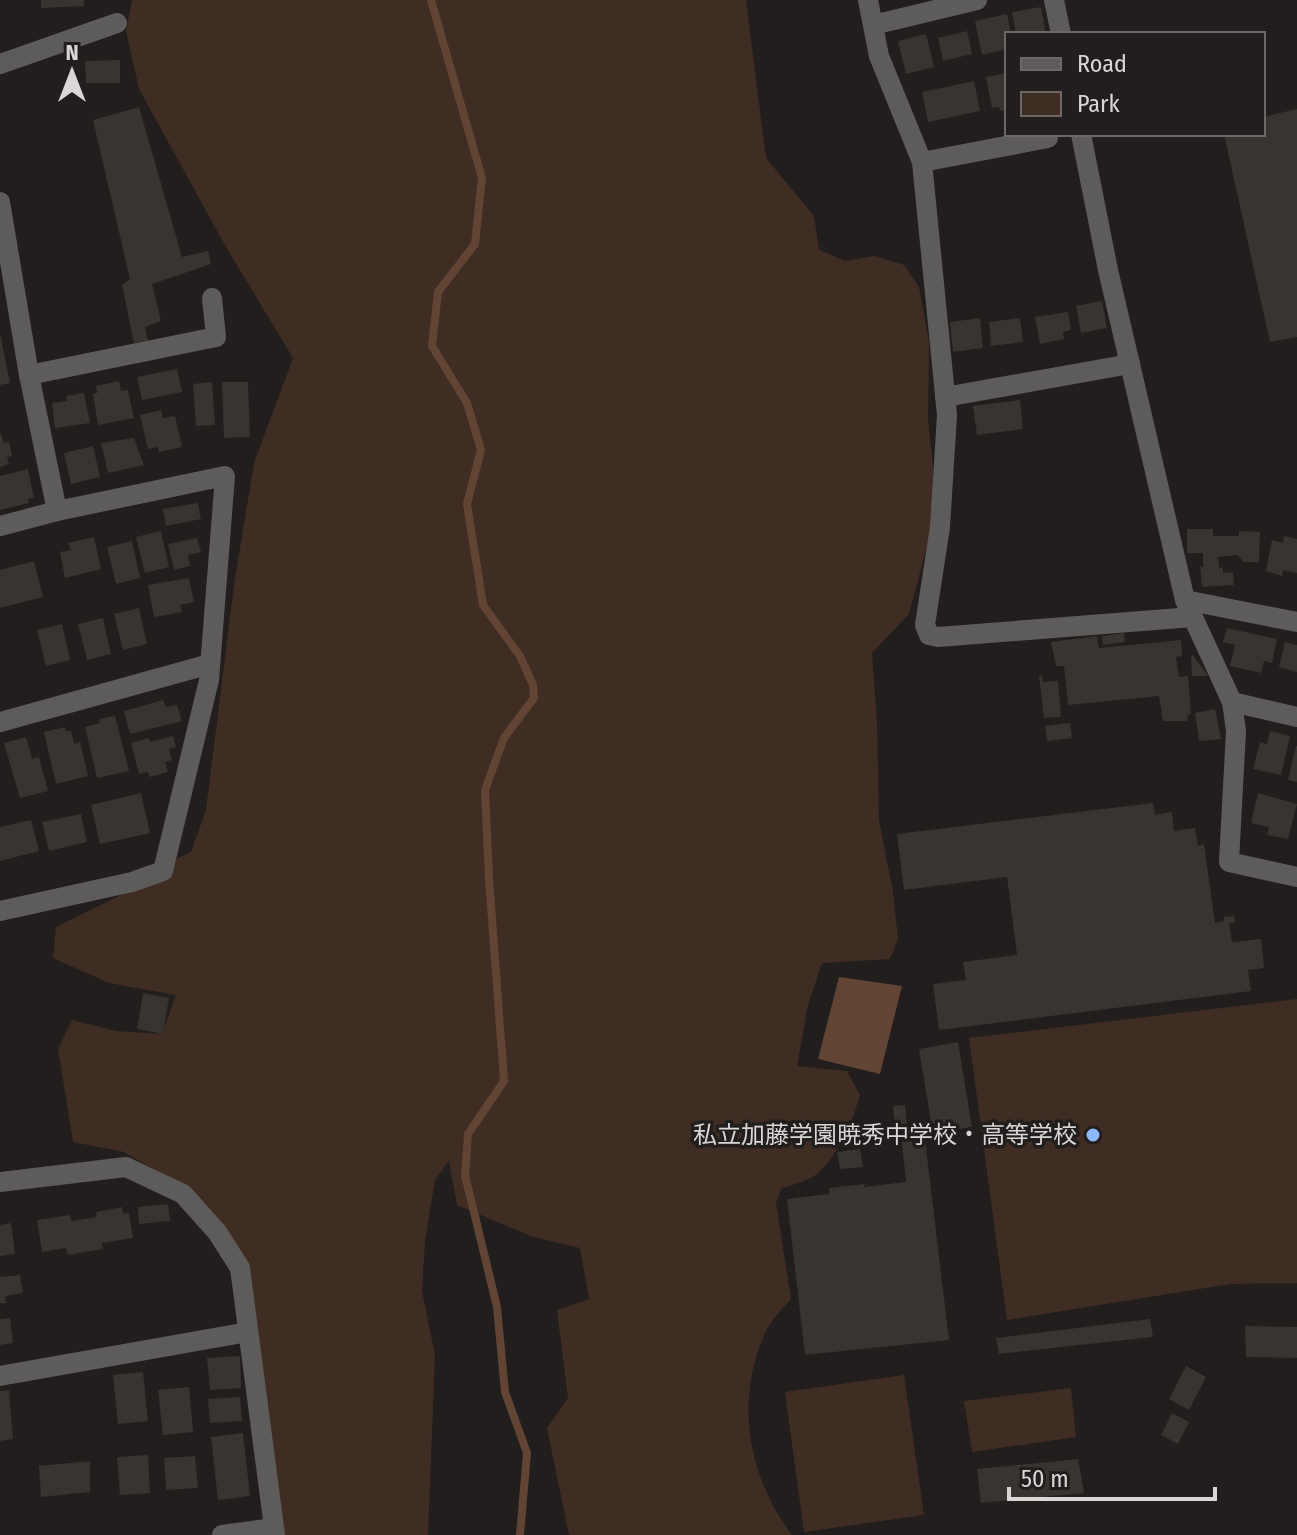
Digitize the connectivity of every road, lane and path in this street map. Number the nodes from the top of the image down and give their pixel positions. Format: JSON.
{"nodes":[{"id":1,"x":868,"y":0,"type":"edge"},
{"id":2,"x":977,"y":0,"type":"edge"},
{"id":3,"x":1054,"y":0,"type":"edge"},
{"id":4,"x":117,"y":23,"type":"dead end"},
{"id":5,"x":873,"y":25,"type":"junction"},
{"id":6,"x":1061,"y":32,"type":"edge"},
{"id":7,"x":0,"y":64,"type":"edge"},
{"id":8,"x":1081,"y":136,"type":"edge"},
{"id":9,"x":1048,"y":138,"type":"dead end"},
{"id":10,"x":922,"y":162,"type":"junction"},
{"id":11,"x":0,"y":202,"type":"edge"},
{"id":12,"x":8,"y":291,"type":"edge"},
{"id":13,"x":212,"y":298,"type":"dead end"},
{"id":14,"x":1130,"y":364,"type":"junction"},
{"id":15,"x":29,"y":375,"type":"junction"},
{"id":16,"x":945,"y":397,"type":"junction"},
{"id":17,"x":57,"y":511,"type":"junction"},
{"id":18,"x":0,"y":526,"type":"edge"},
{"id":19,"x":1189,"y":608,"type":"junction"},
{"id":20,"x":1297,"y":622,"type":"edge"},
{"id":21,"x":210,"y":664,"type":"junction"},
{"id":22,"x":1232,"y":702,"type":"junction"},
{"id":23,"x":1297,"y":717,"type":"edge"},
{"id":24,"x":0,"y":722,"type":"edge"},
{"id":25,"x":1297,"y":877,"type":"edge"},
{"id":26,"x":0,"y":911,"type":"edge"},
{"id":27,"x":0,"y":1182,"type":"edge"},
{"id":28,"x":248,"y":1332,"type":"junction"},
{"id":29,"x":0,"y":1376,"type":"edge"},
{"id":30,"x":274,"y":1531,"type":"edge"},
{"id":31,"x":222,"y":1535,"type":"edge"}],
"edges":[{"from":1,"to":5,"type":"street"},
{"from":2,"to":5,"type":"street"},
{"from":3,"to":6,"type":"street"},
{"from":4,"to":7,"type":"street"},
{"from":5,"to":10,"type":"street"},
{"from":8,"to":14,"type":"street"},
{"from":9,"to":10,"type":"street"},
{"from":10,"to":16,"type":"street"},
{"from":11,"to":12,"type":"street"},
{"from":12,"to":15,"type":"street"},
{"from":13,"to":15,"type":"street"},
{"from":14,"to":16,"type":"street"},
{"from":14,"to":19,"type":"street"},
{"from":15,"to":17,"type":"street"},
{"from":16,"to":19,"type":"street"},
{"from":17,"to":18,"type":"street"},
{"from":17,"to":21,"type":"street"},
{"from":19,"to":20,"type":"street"},
{"from":19,"to":22,"type":"street"},
{"from":21,"to":24,"type":"street"},
{"from":21,"to":26,"type":"street"},
{"from":22,"to":23,"type":"street"},
{"from":22,"to":25,"type":"street"},
{"from":27,"to":28,"type":"street"},
{"from":28,"to":29,"type":"street"},
{"from":28,"to":30,"type":"street"},
{"from":30,"to":31,"type":"street"}]}
